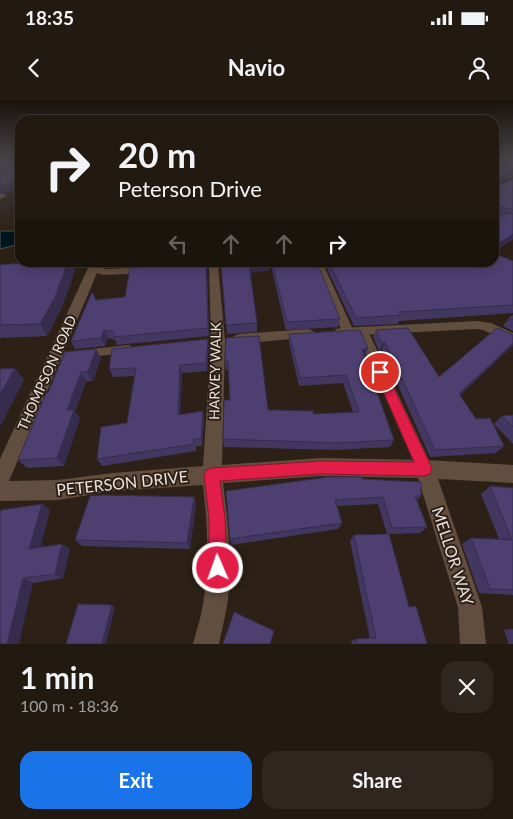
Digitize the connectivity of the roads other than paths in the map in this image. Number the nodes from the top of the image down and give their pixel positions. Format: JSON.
{"nodes":[{"id":1,"x":90,"y":267,"type":"edge"},
{"id":2,"x":96,"y":267,"type":"edge"},
{"id":3,"x":214,"y":267,"type":"dead end"},
{"id":4,"x":320,"y":267,"type":"edge"},
{"id":5,"x":166,"y":269,"type":"edge"},
{"id":6,"x":355,"y":331,"type":"junction"},
{"id":7,"x":513,"y":339,"type":"edge"},
{"id":8,"x":213,"y":341,"type":"junction"},
{"id":9,"x":142,"y":348,"type":"edge"},
{"id":10,"x":55,"y":357,"type":"junction"},
{"id":11,"x":424,"y":469,"type":"junction"},
{"id":12,"x":513,"y":474,"type":"edge"},
{"id":13,"x":212,"y":475,"type":"junction"},
{"id":14,"x":0,"y":480,"type":"edge"},
{"id":15,"x":0,"y":492,"type":"edge"},
{"id":16,"x":206,"y":644,"type":"edge"},
{"id":17,"x":473,"y":644,"type":"edge"}],
"edges":[{"from":1,"to":10,"type":"street","name":"THOMPSON ROAD"},
{"from":2,"to":5,"type":"street"},
{"from":3,"to":8,"type":"street","name":"HARVEY WALK"},
{"from":4,"to":6,"type":"lane"},
{"from":6,"to":7,"type":"street"},
{"from":6,"to":8,"type":"street"},
{"from":6,"to":11,"type":"lane"},
{"from":8,"to":13,"type":"street","name":"HARVEY WALK"},
{"from":9,"to":10,"type":"lane"},
{"from":10,"to":14,"type":"street","name":"THOMPSON ROAD"},
{"from":11,"to":12,"type":"street","name":"PETERSON DRIVE"},
{"from":11,"to":13,"type":"street","name":"PETERSON DRIVE"},
{"from":11,"to":17,"type":"street","name":"MELLOR WAY"},
{"from":13,"to":15,"type":"street","name":"PETERSON DRIVE"},
{"from":13,"to":16,"type":"street","name":"HARVEY WALK"}]}
